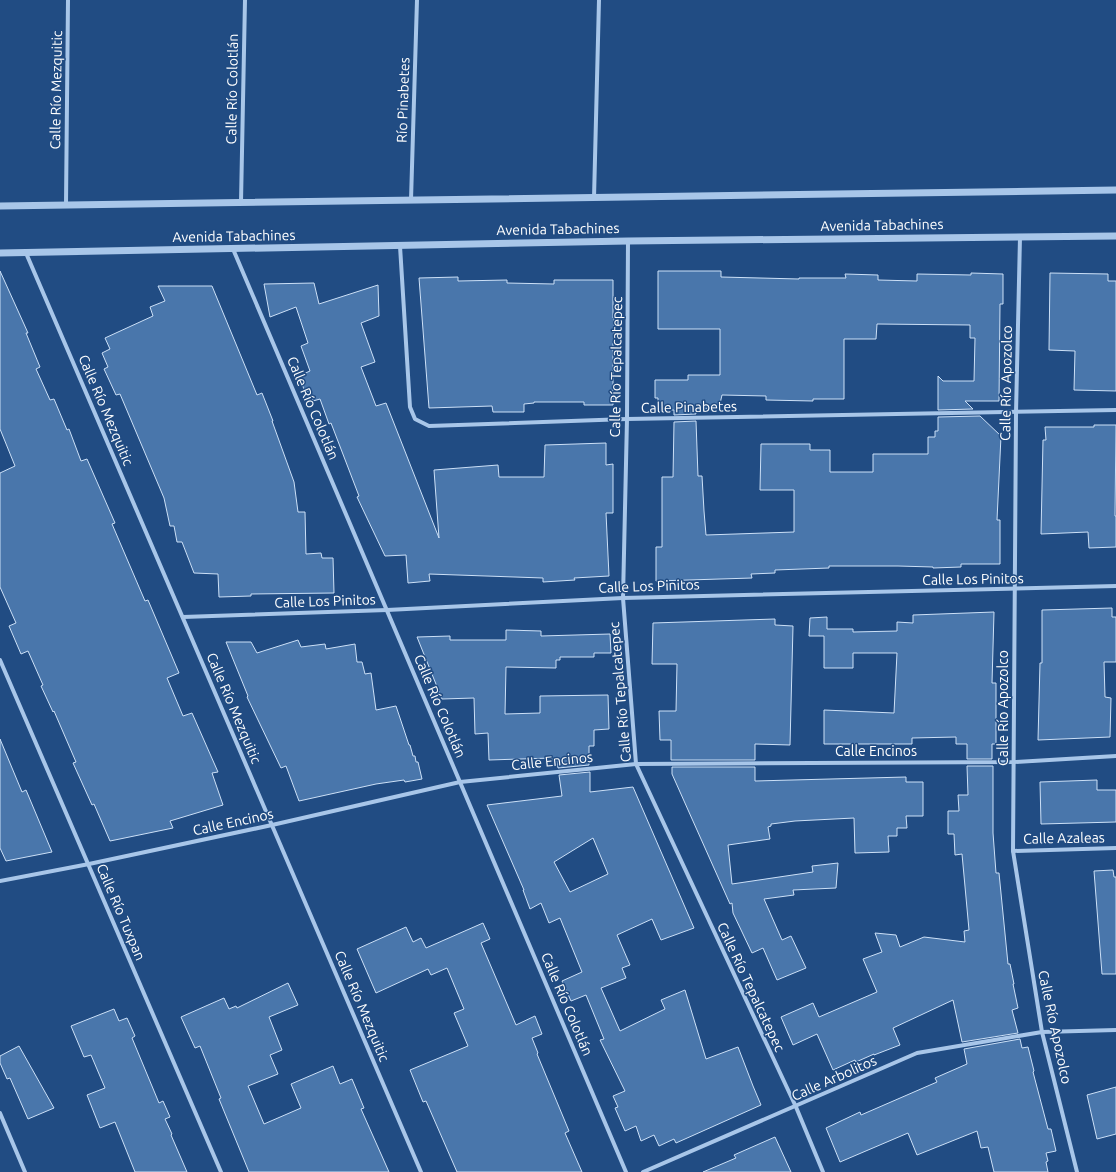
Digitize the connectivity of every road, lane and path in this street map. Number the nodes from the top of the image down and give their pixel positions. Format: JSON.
{"nodes":[{"id":1,"x":68,"y":0,"type":"edge"},
{"id":2,"x":245,"y":0,"type":"edge"},
{"id":3,"x":417,"y":0,"type":"edge"},
{"id":4,"x":599,"y":0,"type":"edge"},
{"id":5,"x":1116,"y":190,"type":"edge"},
{"id":6,"x":594,"y":198,"type":"junction"},
{"id":7,"x":411,"y":200,"type":"junction"},
{"id":8,"x":241,"y":202,"type":"junction"},
{"id":9,"x":66,"y":204,"type":"junction"},
{"id":10,"x":0,"y":206,"type":"edge"},
{"id":11,"x":1116,"y":236,"type":"edge"},
{"id":12,"x":1020,"y":237,"type":"junction"},
{"id":13,"x":628,"y":241,"type":"junction"},
{"id":14,"x":400,"y":246,"type":"junction"},
{"id":15,"x":233,"y":249,"type":"junction"},
{"id":16,"x":0,"y":253,"type":"edge"},
{"id":17,"x":26,"y":253,"type":"junction"},
{"id":18,"x":1116,"y":410,"type":"edge"},
{"id":19,"x":1016,"y":412,"type":"junction"},
{"id":20,"x":627,"y":419,"type":"junction"},
{"id":21,"x":1116,"y":586,"type":"edge"},
{"id":22,"x":1015,"y":589,"type":"junction"},
{"id":23,"x":623,"y":598,"type":"junction"},
{"id":24,"x":387,"y":610,"type":"junction"},
{"id":25,"x":183,"y":617,"type":"junction"},
{"id":26,"x":0,"y":660,"type":"edge"},
{"id":27,"x":1116,"y":756,"type":"edge"},
{"id":28,"x":1014,"y":762,"type":"junction"},
{"id":29,"x":636,"y":764,"type":"junction"},
{"id":30,"x":460,"y":782,"type":"junction"},
{"id":31,"x":272,"y":825,"type":"junction"},
{"id":32,"x":1116,"y":848,"type":"edge"},
{"id":33,"x":1013,"y":851,"type":"junction"},
{"id":34,"x":88,"y":864,"type":"junction"},
{"id":35,"x":0,"y":881,"type":"edge"},
{"id":36,"x":1116,"y":1030,"type":"edge"},
{"id":37,"x":1042,"y":1032,"type":"junction"},
{"id":38,"x":796,"y":1107,"type":"junction"},
{"id":39,"x":0,"y":1113,"type":"edge"},
{"id":40,"x":25,"y":1172,"type":"edge"},
{"id":41,"x":221,"y":1172,"type":"edge"},
{"id":42,"x":421,"y":1172,"type":"edge"},
{"id":43,"x":626,"y":1172,"type":"edge"},
{"id":44,"x":644,"y":1172,"type":"edge"},
{"id":45,"x":823,"y":1172,"type":"edge"},
{"id":46,"x":1077,"y":1172,"type":"edge"}],
"edges":[{"from":1,"to":9,"type":"street","name":"Calle Río Mezquitic"},
{"from":2,"to":8,"type":"street","name":"Calle Río Colotlán"},
{"from":3,"to":7,"type":"street","name":"Río Pinabetes"},
{"from":4,"to":6,"type":"street"},
{"from":5,"to":6,"type":"street"},
{"from":6,"to":7,"type":"street"},
{"from":7,"to":8,"type":"street"},
{"from":8,"to":9,"type":"street"},
{"from":9,"to":10,"type":"street"},
{"from":11,"to":12,"type":"street","name":"Avenida Tabachines"},
{"from":12,"to":13,"type":"street","name":"Avenida Tabachines"},
{"from":12,"to":19,"type":"street","name":"Calle Río Apozolco"},
{"from":13,"to":14,"type":"street","name":"Avenida Tabachines"},
{"from":13,"to":20,"type":"street","name":"Calle Río Tepalcatepec"},
{"from":14,"to":15,"type":"street","name":"Avenida Tabachines"},
{"from":14,"to":20,"type":"street","name":"Calle Pinabetes"},
{"from":15,"to":17,"type":"street","name":"Avenida Tabachines"},
{"from":15,"to":24,"type":"street","name":"Calle Río Colotlán"},
{"from":16,"to":17,"type":"street","name":"Avenida Tabachines"},
{"from":17,"to":25,"type":"street","name":"Calle Río Mezquitic"},
{"from":18,"to":19,"type":"street","name":"Calle Pinabetes"},
{"from":19,"to":20,"type":"street","name":"Calle Pinabetes"},
{"from":19,"to":22,"type":"street","name":"Calle Río Apozolco"},
{"from":20,"to":23,"type":"street","name":"Calle Río Tepalcatepec"},
{"from":21,"to":22,"type":"street","name":"Calle Los Pinitos"},
{"from":22,"to":23,"type":"street","name":"Calle Los Pinitos"},
{"from":22,"to":28,"type":"street","name":"Calle Río Apozolco"},
{"from":23,"to":24,"type":"street","name":"Calle Los Pinitos"},
{"from":23,"to":29,"type":"street","name":"Calle Río Tepalcatepec"},
{"from":24,"to":25,"type":"street","name":"Calle Los Pinitos"},
{"from":24,"to":30,"type":"street","name":"Calle Río Colotlán"},
{"from":25,"to":31,"type":"street","name":"Calle Río Mezquitic"},
{"from":26,"to":34,"type":"street","name":"Calle Río Tuxpan"},
{"from":27,"to":28,"type":"street","name":"Calle Encinos"},
{"from":28,"to":29,"type":"street","name":"Calle Encinos"},
{"from":28,"to":33,"type":"street","name":"Calle Río Apozolco"},
{"from":29,"to":30,"type":"street","name":"Calle Encinos"},
{"from":29,"to":38,"type":"street","name":"Calle Río Tepalcatepec"},
{"from":30,"to":31,"type":"street","name":"Calle Encinos"},
{"from":30,"to":43,"type":"street","name":"Calle Río Colotlán"},
{"from":31,"to":34,"type":"street","name":"Calle Encinos"},
{"from":31,"to":42,"type":"street","name":"Calle Río Mezquitic"},
{"from":32,"to":33,"type":"street","name":"Calle Azaleas"},
{"from":33,"to":37,"type":"street","name":"Calle Río Apozolco"},
{"from":34,"to":35,"type":"street","name":"Calle Encinos"},
{"from":34,"to":41,"type":"street","name":"Calle Río Tuxpan"},
{"from":36,"to":37,"type":"street","name":"Calle Arbolitos"},
{"from":37,"to":38,"type":"street","name":"Calle Arbolitos"},
{"from":37,"to":46,"type":"street","name":"Calle Río Apozolco"},
{"from":38,"to":44,"type":"street","name":"Calle Arbolitos"},
{"from":38,"to":45,"type":"street","name":"Calle Río Tepalcatepec"},
{"from":39,"to":40,"type":"street"}]}
